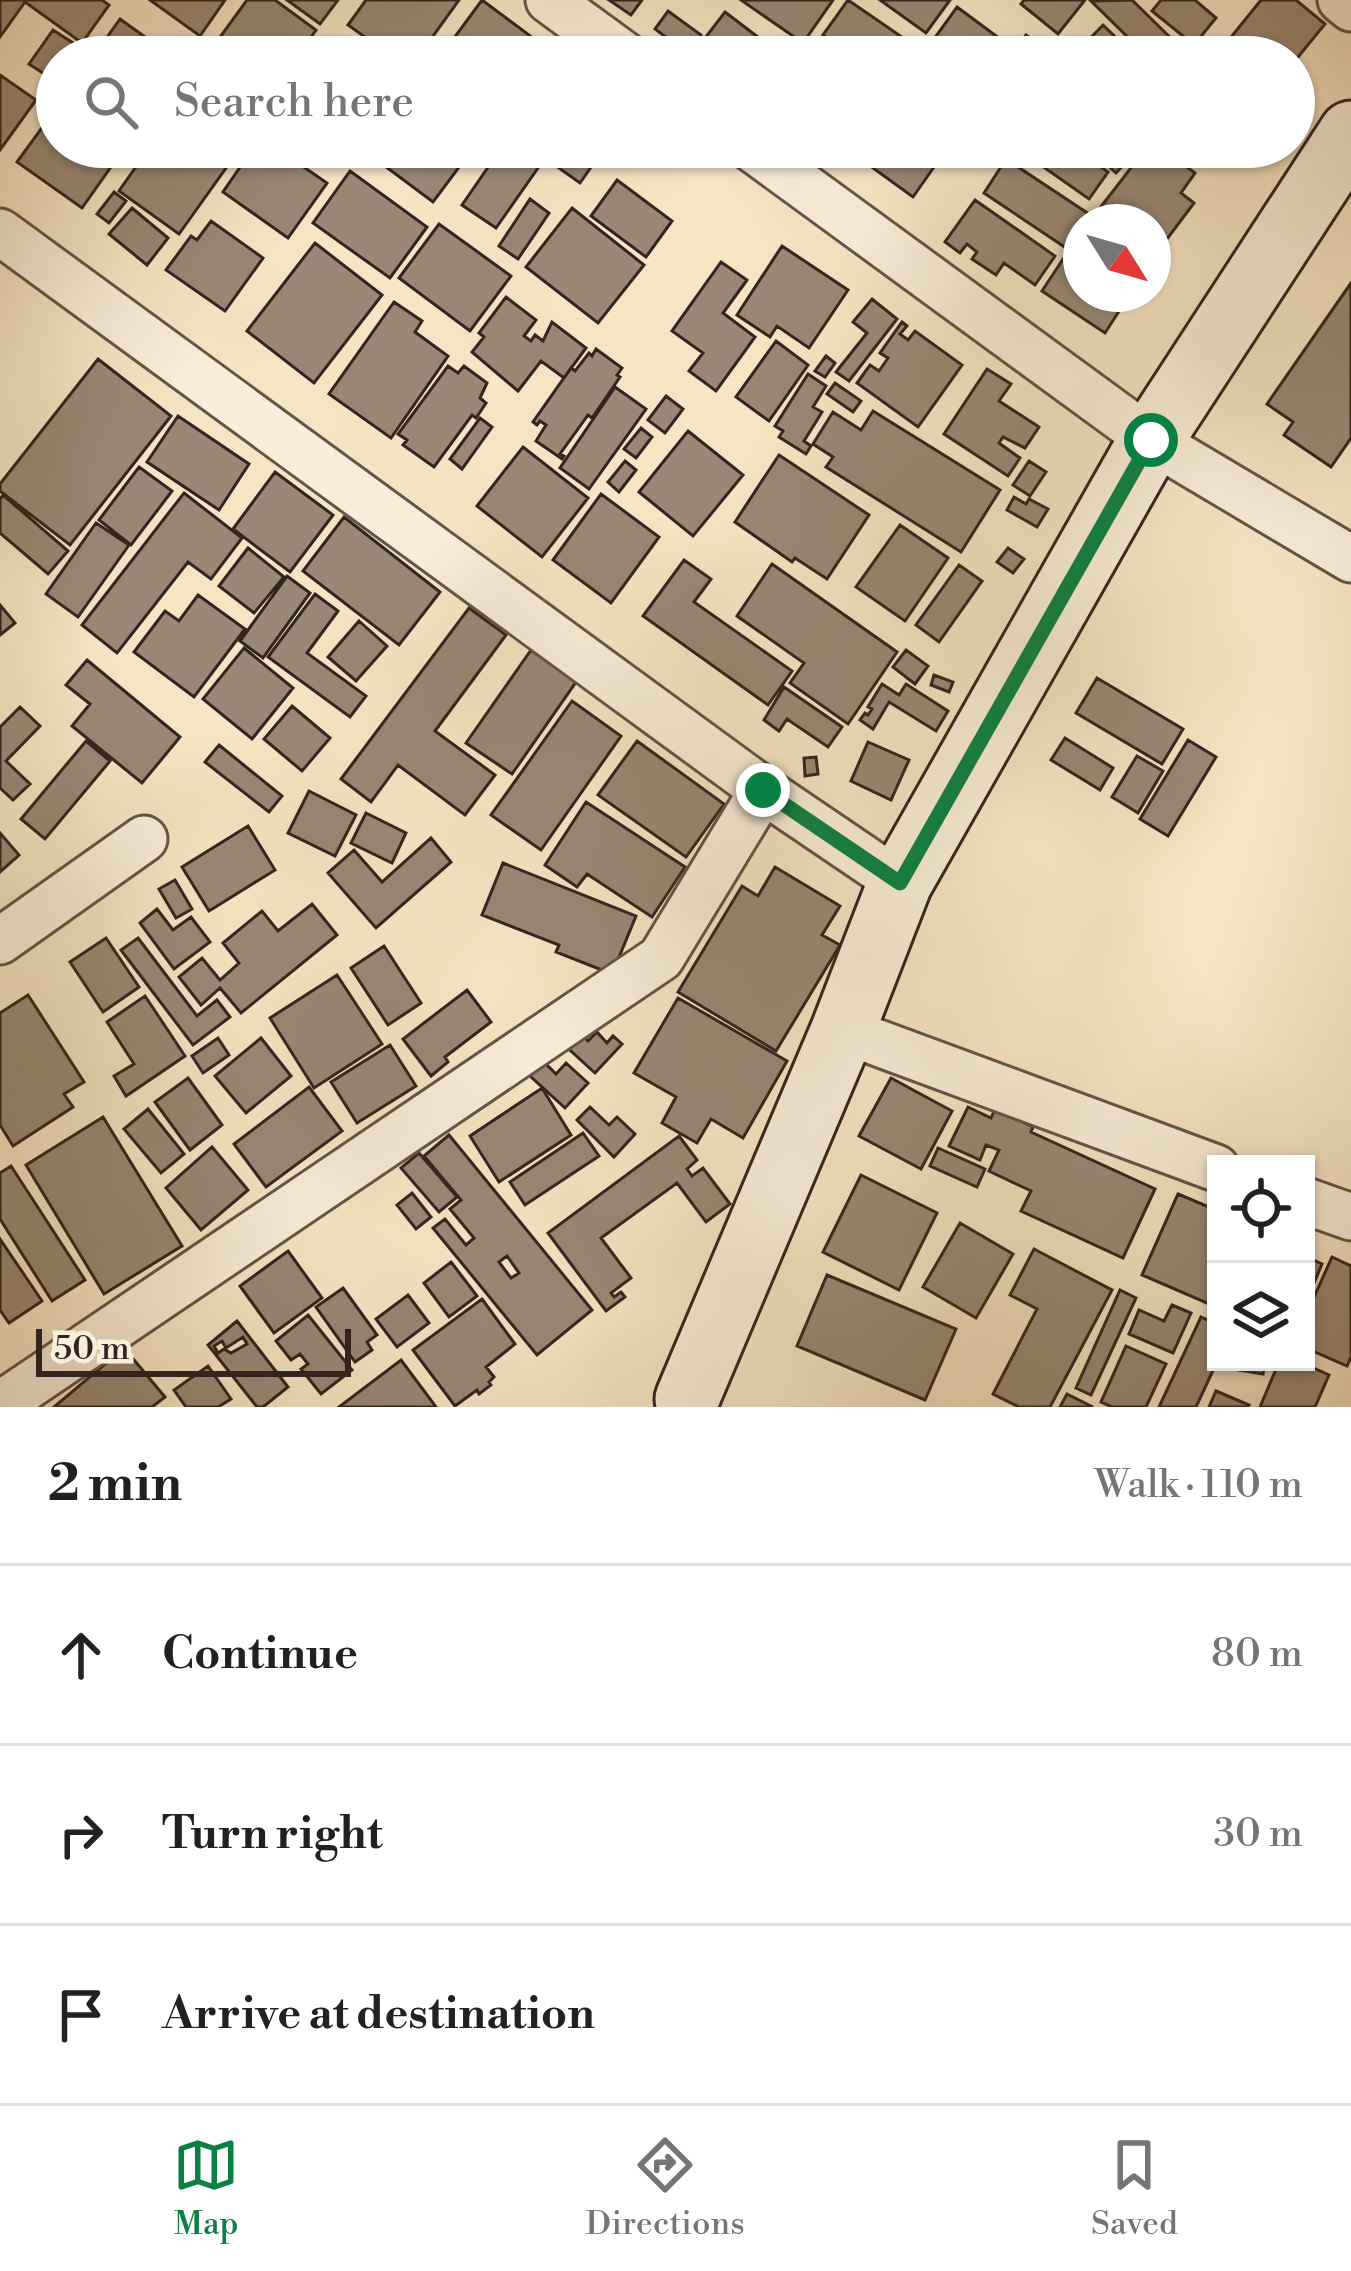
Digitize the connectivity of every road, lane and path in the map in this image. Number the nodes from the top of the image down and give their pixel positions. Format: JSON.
{"nodes":[{"id":1,"x":549,"y":0,"type":"edge"},
{"id":2,"x":1341,"y":0,"type":"edge"},
{"id":3,"x":1351,"y":8,"type":"edge"},
{"id":4,"x":598,"y":36,"type":"edge"},
{"id":5,"x":1351,"y":133,"type":"edge"},
{"id":6,"x":779,"y":168,"type":"edge"},
{"id":7,"x":0,"y":232,"type":"edge"},
{"id":8,"x":1151,"y":440,"type":"junction"},
{"id":9,"x":1351,"y":559,"type":"edge"},
{"id":10,"x":763,"y":790,"type":"junction"},
{"id":11,"x":144,"y":839,"type":"dead end"},
{"id":12,"x":900,"y":883,"type":"junction"},
{"id":13,"x":0,"y":940,"type":"edge"},
{"id":14,"x":843,"y":1030,"type":"junction"},
{"id":15,"x":1207,"y":1165,"type":"edge"},
{"id":16,"x":1315,"y":1204,"type":"edge"},
{"id":17,"x":1351,"y":1217,"type":"edge"},
{"id":18,"x":686,"y":1404,"type":"edge"},
{"id":19,"x":0,"y":1405,"type":"edge"}],
"edges":[{"from":1,"to":4,"type":"street"},
{"from":2,"to":3,"type":"street"},
{"from":5,"to":8,"type":"street"},
{"from":6,"to":8,"type":"street"},
{"from":7,"to":10,"type":"street"},
{"from":8,"to":9,"type":"street"},
{"from":8,"to":12,"type":"street"},
{"from":10,"to":12,"type":"street"},
{"from":10,"to":19,"type":"street"},
{"from":11,"to":13,"type":"street"},
{"from":12,"to":14,"type":"street"},
{"from":14,"to":15,"type":"street"},
{"from":14,"to":18,"type":"street"},
{"from":16,"to":17,"type":"street"}]}
